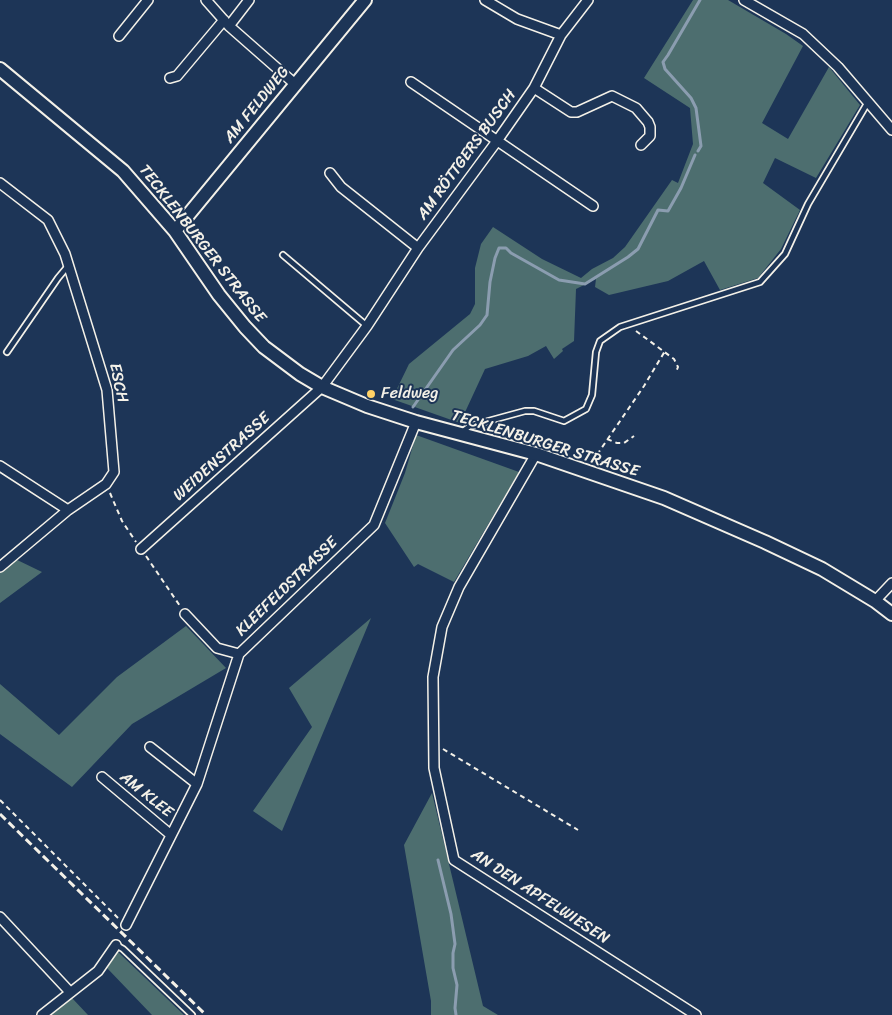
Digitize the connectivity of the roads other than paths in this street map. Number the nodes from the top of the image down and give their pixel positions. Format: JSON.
{"nodes":[{"id":1,"x":148,"y":0,"type":"edge"},
{"id":2,"x":206,"y":0,"type":"edge"},
{"id":3,"x":249,"y":0,"type":"edge"},
{"id":4,"x":366,"y":0,"type":"edge"},
{"id":5,"x":485,"y":0,"type":"edge"},
{"id":6,"x":588,"y":0,"type":"edge"},
{"id":7,"x":744,"y":0,"type":"edge"},
{"id":8,"x":227,"y":23,"type":"junction"},
{"id":9,"x":561,"y":35,"type":"junction"},
{"id":10,"x":119,"y":36,"type":"dead end"},
{"id":11,"x":0,"y":69,"type":"edge"},
{"id":12,"x":170,"y":78,"type":"dead end"},
{"id":13,"x":411,"y":82,"type":"dead end"},
{"id":14,"x":295,"y":84,"type":"junction"},
{"id":15,"x":534,"y":88,"type":"junction"},
{"id":16,"x":868,"y":102,"type":"junction"},
{"id":17,"x":892,"y":130,"type":"edge"},
{"id":18,"x":497,"y":141,"type":"junction"},
{"id":19,"x":641,"y":145,"type":"dead end"},
{"id":20,"x":330,"y":173,"type":"dead end"},
{"id":21,"x":0,"y":184,"type":"edge"},
{"id":22,"x":593,"y":206,"type":"dead end"},
{"id":23,"x":175,"y":231,"type":"junction"},
{"id":24,"x":418,"y":248,"type":"junction"},
{"id":25,"x":283,"y":254,"type":"dead end"},
{"id":26,"x":68,"y":266,"type":"junction"},
{"id":27,"x":367,"y":326,"type":"junction"},
{"id":28,"x":7,"y":352,"type":"dead end"},
{"id":29,"x":322,"y":387,"type":"junction"},
{"id":30,"x":416,"y":422,"type":"junction"},
{"id":31,"x":459,"y":433,"type":"junction"},
{"id":32,"x":536,"y":454,"type":"junction"},
{"id":33,"x":0,"y":466,"type":"edge"},
{"id":34,"x":68,"y":510,"type":"junction"},
{"id":35,"x":141,"y":549,"type":"road end"},
{"id":36,"x":0,"y":567,"type":"edge"},
{"id":37,"x":892,"y":583,"type":"edge"},
{"id":38,"x":875,"y":601,"type":"junction"},
{"id":39,"x":185,"y":614,"type":"road end"},
{"id":40,"x":892,"y":614,"type":"edge"},
{"id":41,"x":239,"y":654,"type":"junction"},
{"id":42,"x":150,"y":747,"type":"dead end"},
{"id":43,"x":102,"y":778,"type":"dead end"},
{"id":44,"x":197,"y":784,"type":"junction"},
{"id":45,"x":171,"y":835,"type":"junction"},
{"id":46,"x":0,"y":917,"type":"edge"},
{"id":47,"x":126,"y":925,"type":"road end"},
{"id":48,"x":116,"y":945,"type":"joint"},
{"id":49,"x":70,"y":992,"type":"junction"},
{"id":50,"x":42,"y":1015,"type":"edge"},
{"id":51,"x":192,"y":1015,"type":"edge"},
{"id":52,"x":696,"y":1015,"type":"edge"}],
"edges":[{"from":1,"to":10,"type":"street"},
{"from":2,"to":8,"type":"street"},
{"from":3,"to":8,"type":"street"},
{"from":4,"to":14,"type":"street","name":"AM FELDWEG"},
{"from":5,"to":9,"type":"street"},
{"from":6,"to":9,"type":"street","name":"AM RÖTTGERS BUSCH"},
{"from":7,"to":16,"type":"street"},
{"from":8,"to":12,"type":"street"},
{"from":8,"to":14,"type":"street"},
{"from":9,"to":15,"type":"street","name":"AM RÖTTGERS BUSCH"},
{"from":11,"to":23,"type":"street","name":"TECKLENBURGER STRASSE"},
{"from":13,"to":18,"type":"street"},
{"from":14,"to":23,"type":"street","name":"AM FELDWEG"},
{"from":15,"to":18,"type":"street","name":"AM RÖTTGERS BUSCH"},
{"from":15,"to":19,"type":"street"},
{"from":16,"to":17,"type":"street"},
{"from":16,"to":31,"type":"lane"},
{"from":18,"to":22,"type":"street"},
{"from":18,"to":24,"type":"street","name":"AM RÖTTGERS BUSCH"},
{"from":20,"to":24,"type":"street"},
{"from":21,"to":26,"type":"street","name":"ESCH"},
{"from":23,"to":29,"type":"street","name":"TECKLENBURGER STRASSE"},
{"from":24,"to":27,"type":"street","name":"AM RÖTTGERS BUSCH"},
{"from":25,"to":27,"type":"lane"},
{"from":26,"to":28,"type":"lane"},
{"from":26,"to":34,"type":"street","name":"ESCH"},
{"from":27,"to":29,"type":"street","name":"AM RÖTTGERS BUSCH"},
{"from":29,"to":30,"type":"street","name":"TECKLENBURGER STRASSE"},
{"from":29,"to":35,"type":"street","name":"WEIDENSTRASSE"},
{"from":30,"to":31,"type":"street","name":"TECKLENBURGER STRASSE"},
{"from":30,"to":41,"type":"street","name":"KLEEFELDSTRASSE"},
{"from":31,"to":32,"type":"street","name":"TECKLENBURGER STRASSE"},
{"from":32,"to":38,"type":"street","name":"TECKLENBURGER STRASSE"},
{"from":32,"to":52,"type":"street","name":"AN DEN APFELWIESEN"},
{"from":33,"to":34,"type":"street"},
{"from":34,"to":36,"type":"street"},
{"from":37,"to":38,"type":"street"},
{"from":38,"to":40,"type":"street","name":"TECKLENBURGER STRASSE"},
{"from":39,"to":41,"type":"street"},
{"from":41,"to":44,"type":"street","name":"KLEEFELDSTRASSE"},
{"from":42,"to":44,"type":"street"},
{"from":43,"to":45,"type":"street","name":"AM KLEE"},
{"from":44,"to":45,"type":"street","name":"KLEEFELDSTRASSE"},
{"from":45,"to":47,"type":"street","name":"KLEEFELDSTRASSE"},
{"from":46,"to":49,"type":"street"},
{"from":48,"to":49,"type":"street"},
{"from":48,"to":51,"type":"lane"},
{"from":49,"to":50,"type":"street"}]}
